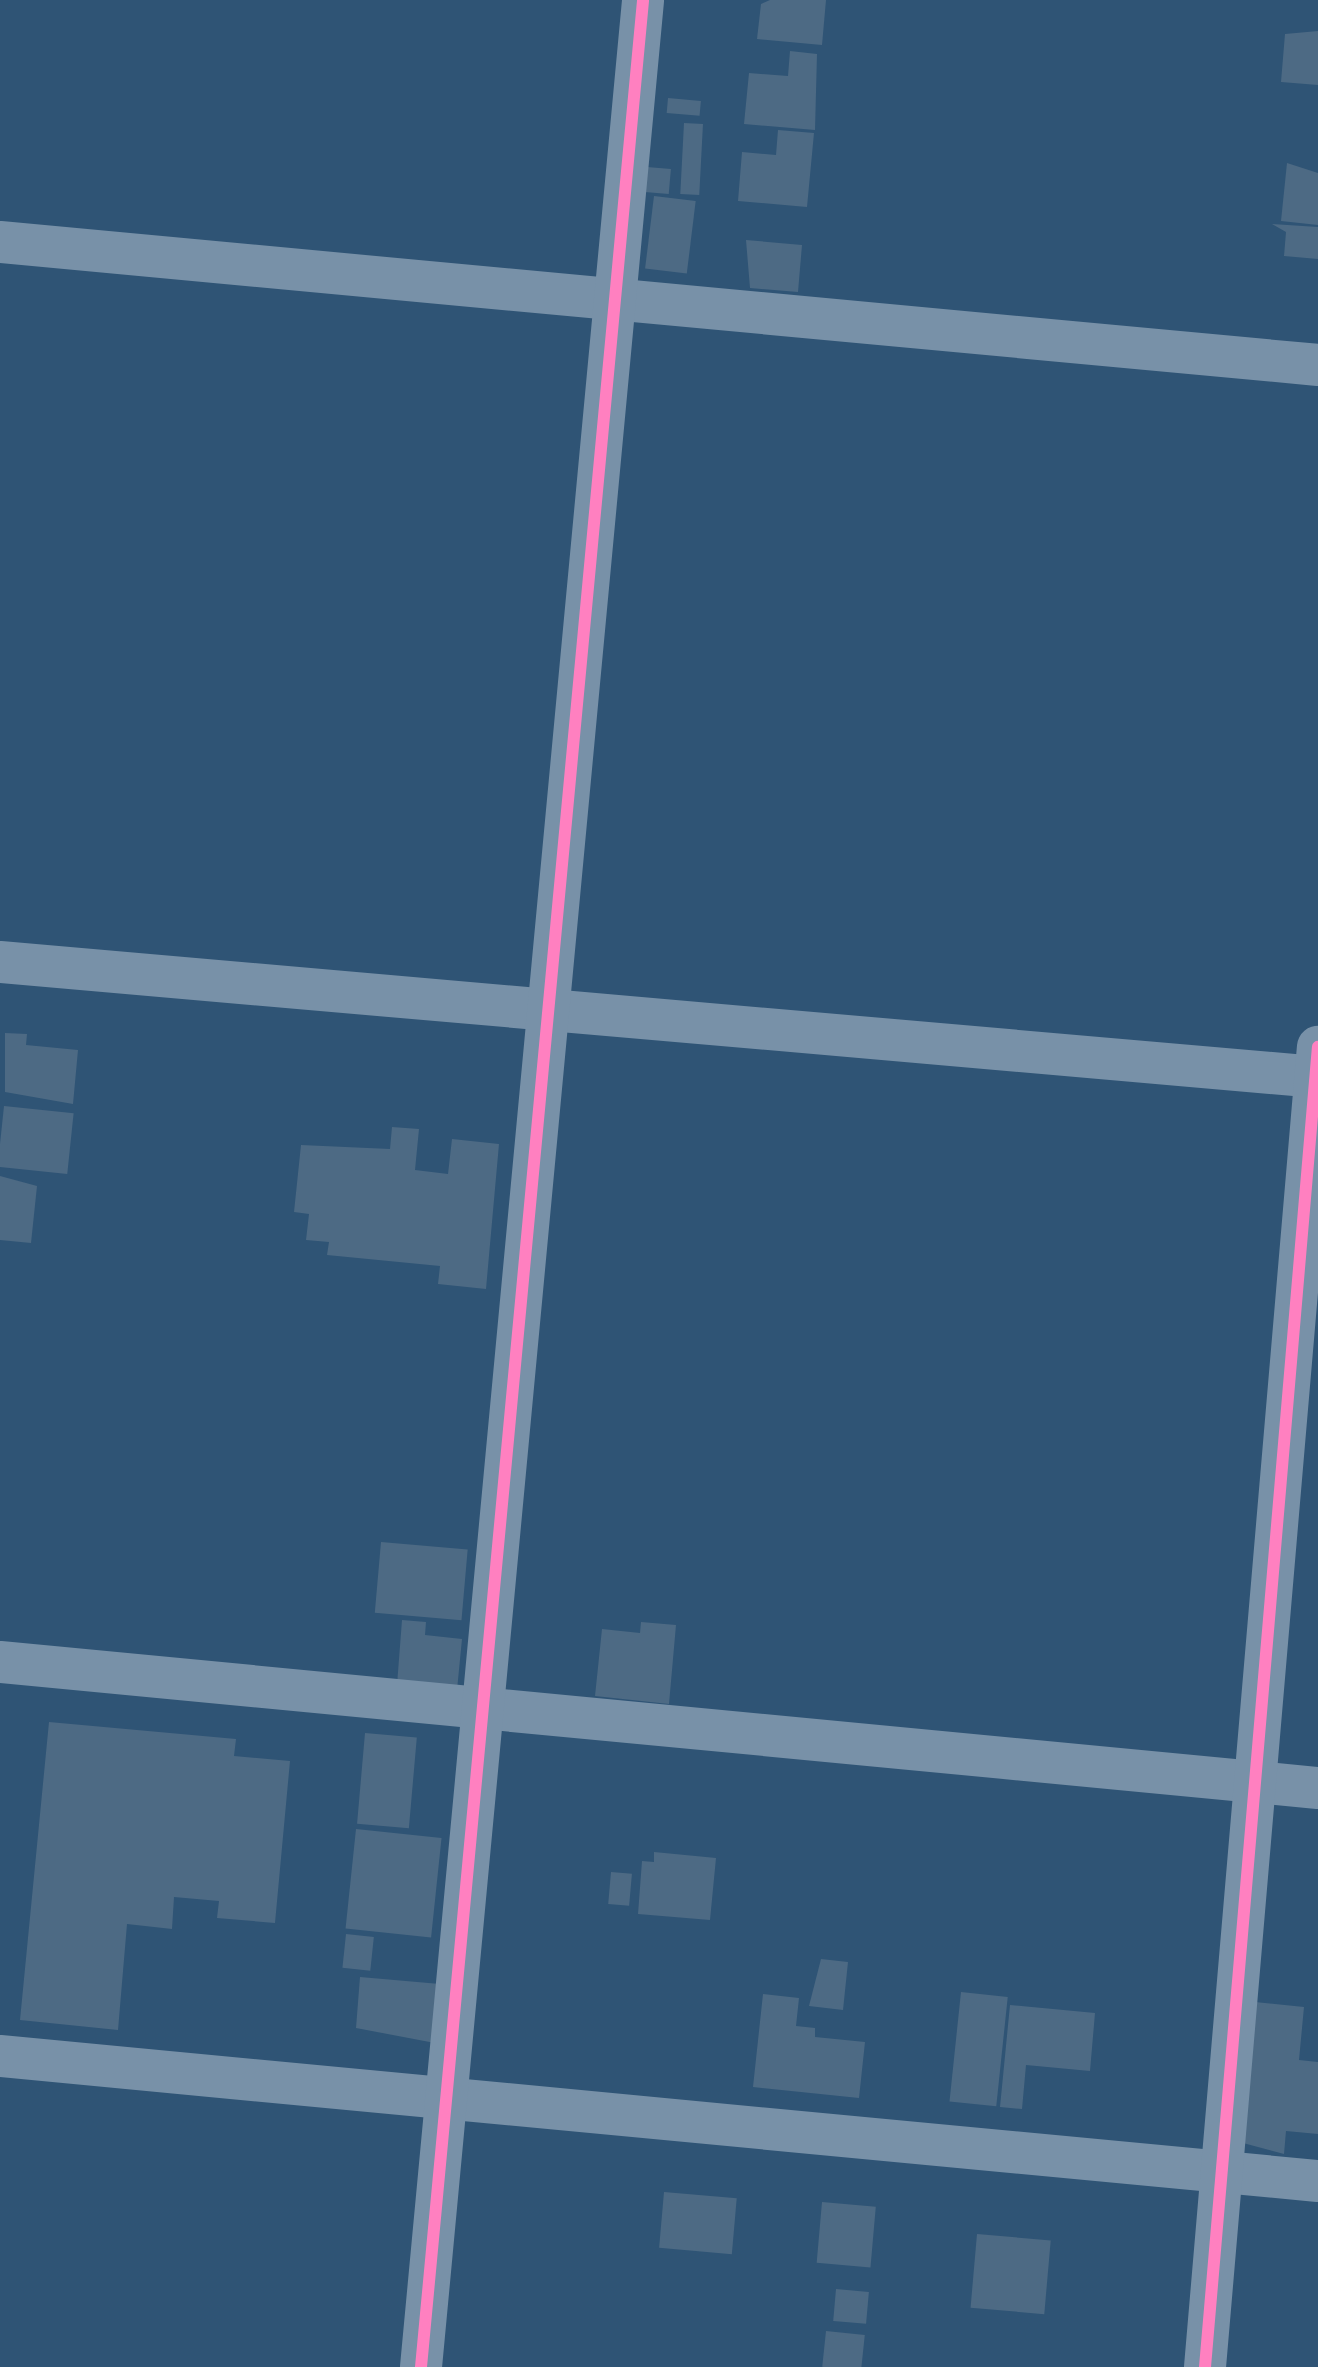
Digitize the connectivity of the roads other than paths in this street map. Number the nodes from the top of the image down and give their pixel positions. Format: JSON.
{"nodes":[{"id":1,"x":643,"y":0,"type":"edge"},
{"id":2,"x":0,"y":242,"type":"edge"},
{"id":3,"x":616,"y":299,"type":"junction"},
{"id":4,"x":1318,"y":364,"type":"edge"},
{"id":5,"x":0,"y":962,"type":"edge"},
{"id":6,"x":550,"y":1016,"type":"junction"},
{"id":7,"x":1317,"y":1067,"type":"edge"},
{"id":8,"x":0,"y":1662,"type":"edge"},
{"id":9,"x":483,"y":1705,"type":"junction"},
{"id":10,"x":1258,"y":1782,"type":"junction"},
{"id":11,"x":1318,"y":1788,"type":"edge"},
{"id":12,"x":0,"y":2056,"type":"edge"},
{"id":13,"x":444,"y":2100,"type":"junction"},
{"id":14,"x":1222,"y":2171,"type":"junction"},
{"id":15,"x":1318,"y":2180,"type":"edge"},
{"id":16,"x":421,"y":2367,"type":"edge"},
{"id":17,"x":1205,"y":2367,"type":"edge"}],
"edges":[{"from":1,"to":3,"type":"street"},
{"from":2,"to":3,"type":"street"},
{"from":3,"to":4,"type":"street"},
{"from":3,"to":6,"type":"street"},
{"from":5,"to":6,"type":"street"},
{"from":6,"to":7,"type":"street"},
{"from":6,"to":9,"type":"street"},
{"from":7,"to":10,"type":"street"},
{"from":8,"to":9,"type":"street"},
{"from":9,"to":10,"type":"street"},
{"from":9,"to":13,"type":"street"},
{"from":10,"to":11,"type":"street"},
{"from":10,"to":14,"type":"street"},
{"from":12,"to":13,"type":"street"},
{"from":13,"to":14,"type":"street"},
{"from":13,"to":16,"type":"street"},
{"from":14,"to":15,"type":"street"},
{"from":14,"to":17,"type":"street"}]}
